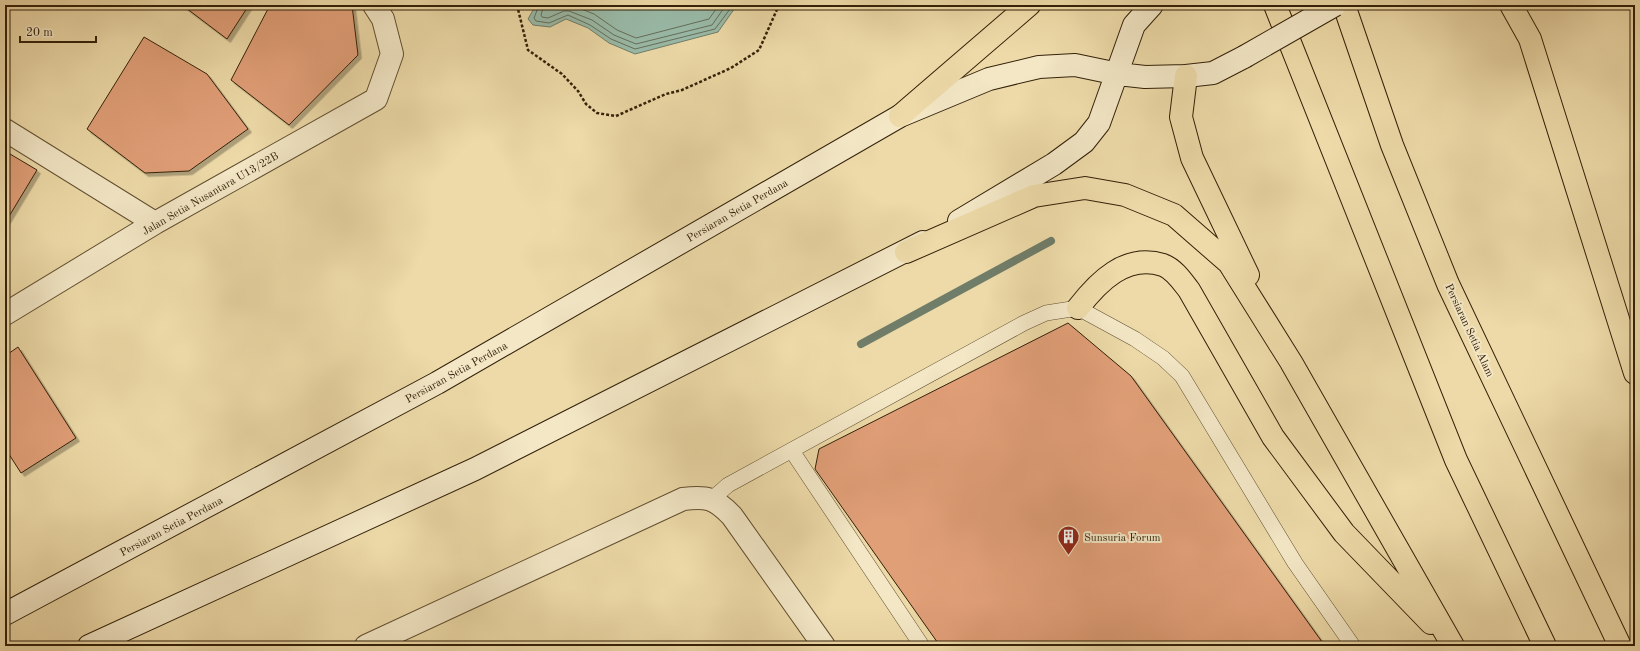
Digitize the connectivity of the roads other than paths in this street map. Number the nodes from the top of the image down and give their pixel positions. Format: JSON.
{"nodes":[{"id":1,"x":374,"y":5,"type":"edge"},
{"id":2,"x":1029,"y":5,"type":"edge"},
{"id":3,"x":1152,"y":5,"type":"edge"},
{"id":4,"x":1275,"y":5,"type":"edge"},
{"id":5,"x":1335,"y":5,"type":"edge"},
{"id":6,"x":1344,"y":5,"type":"edge"},
{"id":7,"x":1511,"y":5,"type":"edge"},
{"id":8,"x":1528,"y":5,"type":"edge"},
{"id":9,"x":1530,"y":39,"type":"junction"},
{"id":10,"x":1118,"y":74,"type":"junction"},
{"id":11,"x":1186,"y":76,"type":"junction"},
{"id":12,"x":900,"y":116,"type":"junction"},
{"id":13,"x":5,"y":130,"type":"edge"},
{"id":14,"x":155,"y":223,"type":"junction"},
{"id":15,"x":906,"y":252,"type":"junction"},
{"id":16,"x":1078,"y":308,"type":"junction"},
{"id":17,"x":5,"y":314,"type":"edge"},
{"id":18,"x":1291,"y":362,"type":"junction"},
{"id":19,"x":1635,"y":373,"type":"edge"},
{"id":20,"x":792,"y":451,"type":"junction"},
{"id":21,"x":712,"y":499,"type":"junction"},
{"id":22,"x":5,"y":614,"type":"edge"},
{"id":23,"x":89,"y":646,"type":"edge"},
{"id":24,"x":366,"y":646,"type":"edge"},
{"id":25,"x":824,"y":646,"type":"edge"},
{"id":26,"x":922,"y":646,"type":"edge"},
{"id":27,"x":1353,"y":646,"type":"edge"},
{"id":28,"x":1453,"y":646,"type":"edge"},
{"id":29,"x":1545,"y":646,"type":"edge"},
{"id":30,"x":1620,"y":646,"type":"edge"}],
"edges":[{"from":1,"to":14,"type":"main road","name":"Jalan Setia Nusantara U13/22B"},
{"from":2,"to":12,"type":"highway"},
{"from":3,"to":10,"type":"main road"},
{"from":4,"to":29,"type":"highway"},
{"from":5,"to":11,"type":"main road","name":"Persiaran Setia Perdana","bridge":true},
{"from":6,"to":30,"type":"highway","name":"Persiaran Setia Alam"},
{"from":7,"to":9,"type":"highway"},
{"from":8,"to":9,"type":"highway"},
{"from":9,"to":19,"type":"highway"},
{"from":10,"to":11,"type":"main road","name":"Persiaran Setia Perdana"},
{"from":10,"to":12,"type":"main road","name":"Persiaran Setia Perdana"},
{"from":10,"to":15,"type":"main road"},
{"from":11,"to":18,"type":"highway"},
{"from":12,"to":22,"type":"main road","name":"Persiaran Setia Perdana"},
{"from":13,"to":14,"type":"main road"},
{"from":14,"to":17,"type":"main road","name":"Jalan Setia Nusantara U13/22B"},
{"from":15,"to":18,"type":"highway"},
{"from":15,"to":23,"type":"main road"},
{"from":16,"to":20,"type":"lane"},
{"from":16,"to":27,"type":"lane"},
{"from":16,"to":28,"type":"highway"},
{"from":18,"to":28,"type":"highway"},
{"from":20,"to":21,"type":"lane"},
{"from":20,"to":26,"type":"lane"},
{"from":21,"to":24,"type":"main road"},
{"from":21,"to":25,"type":"main road"}]}
